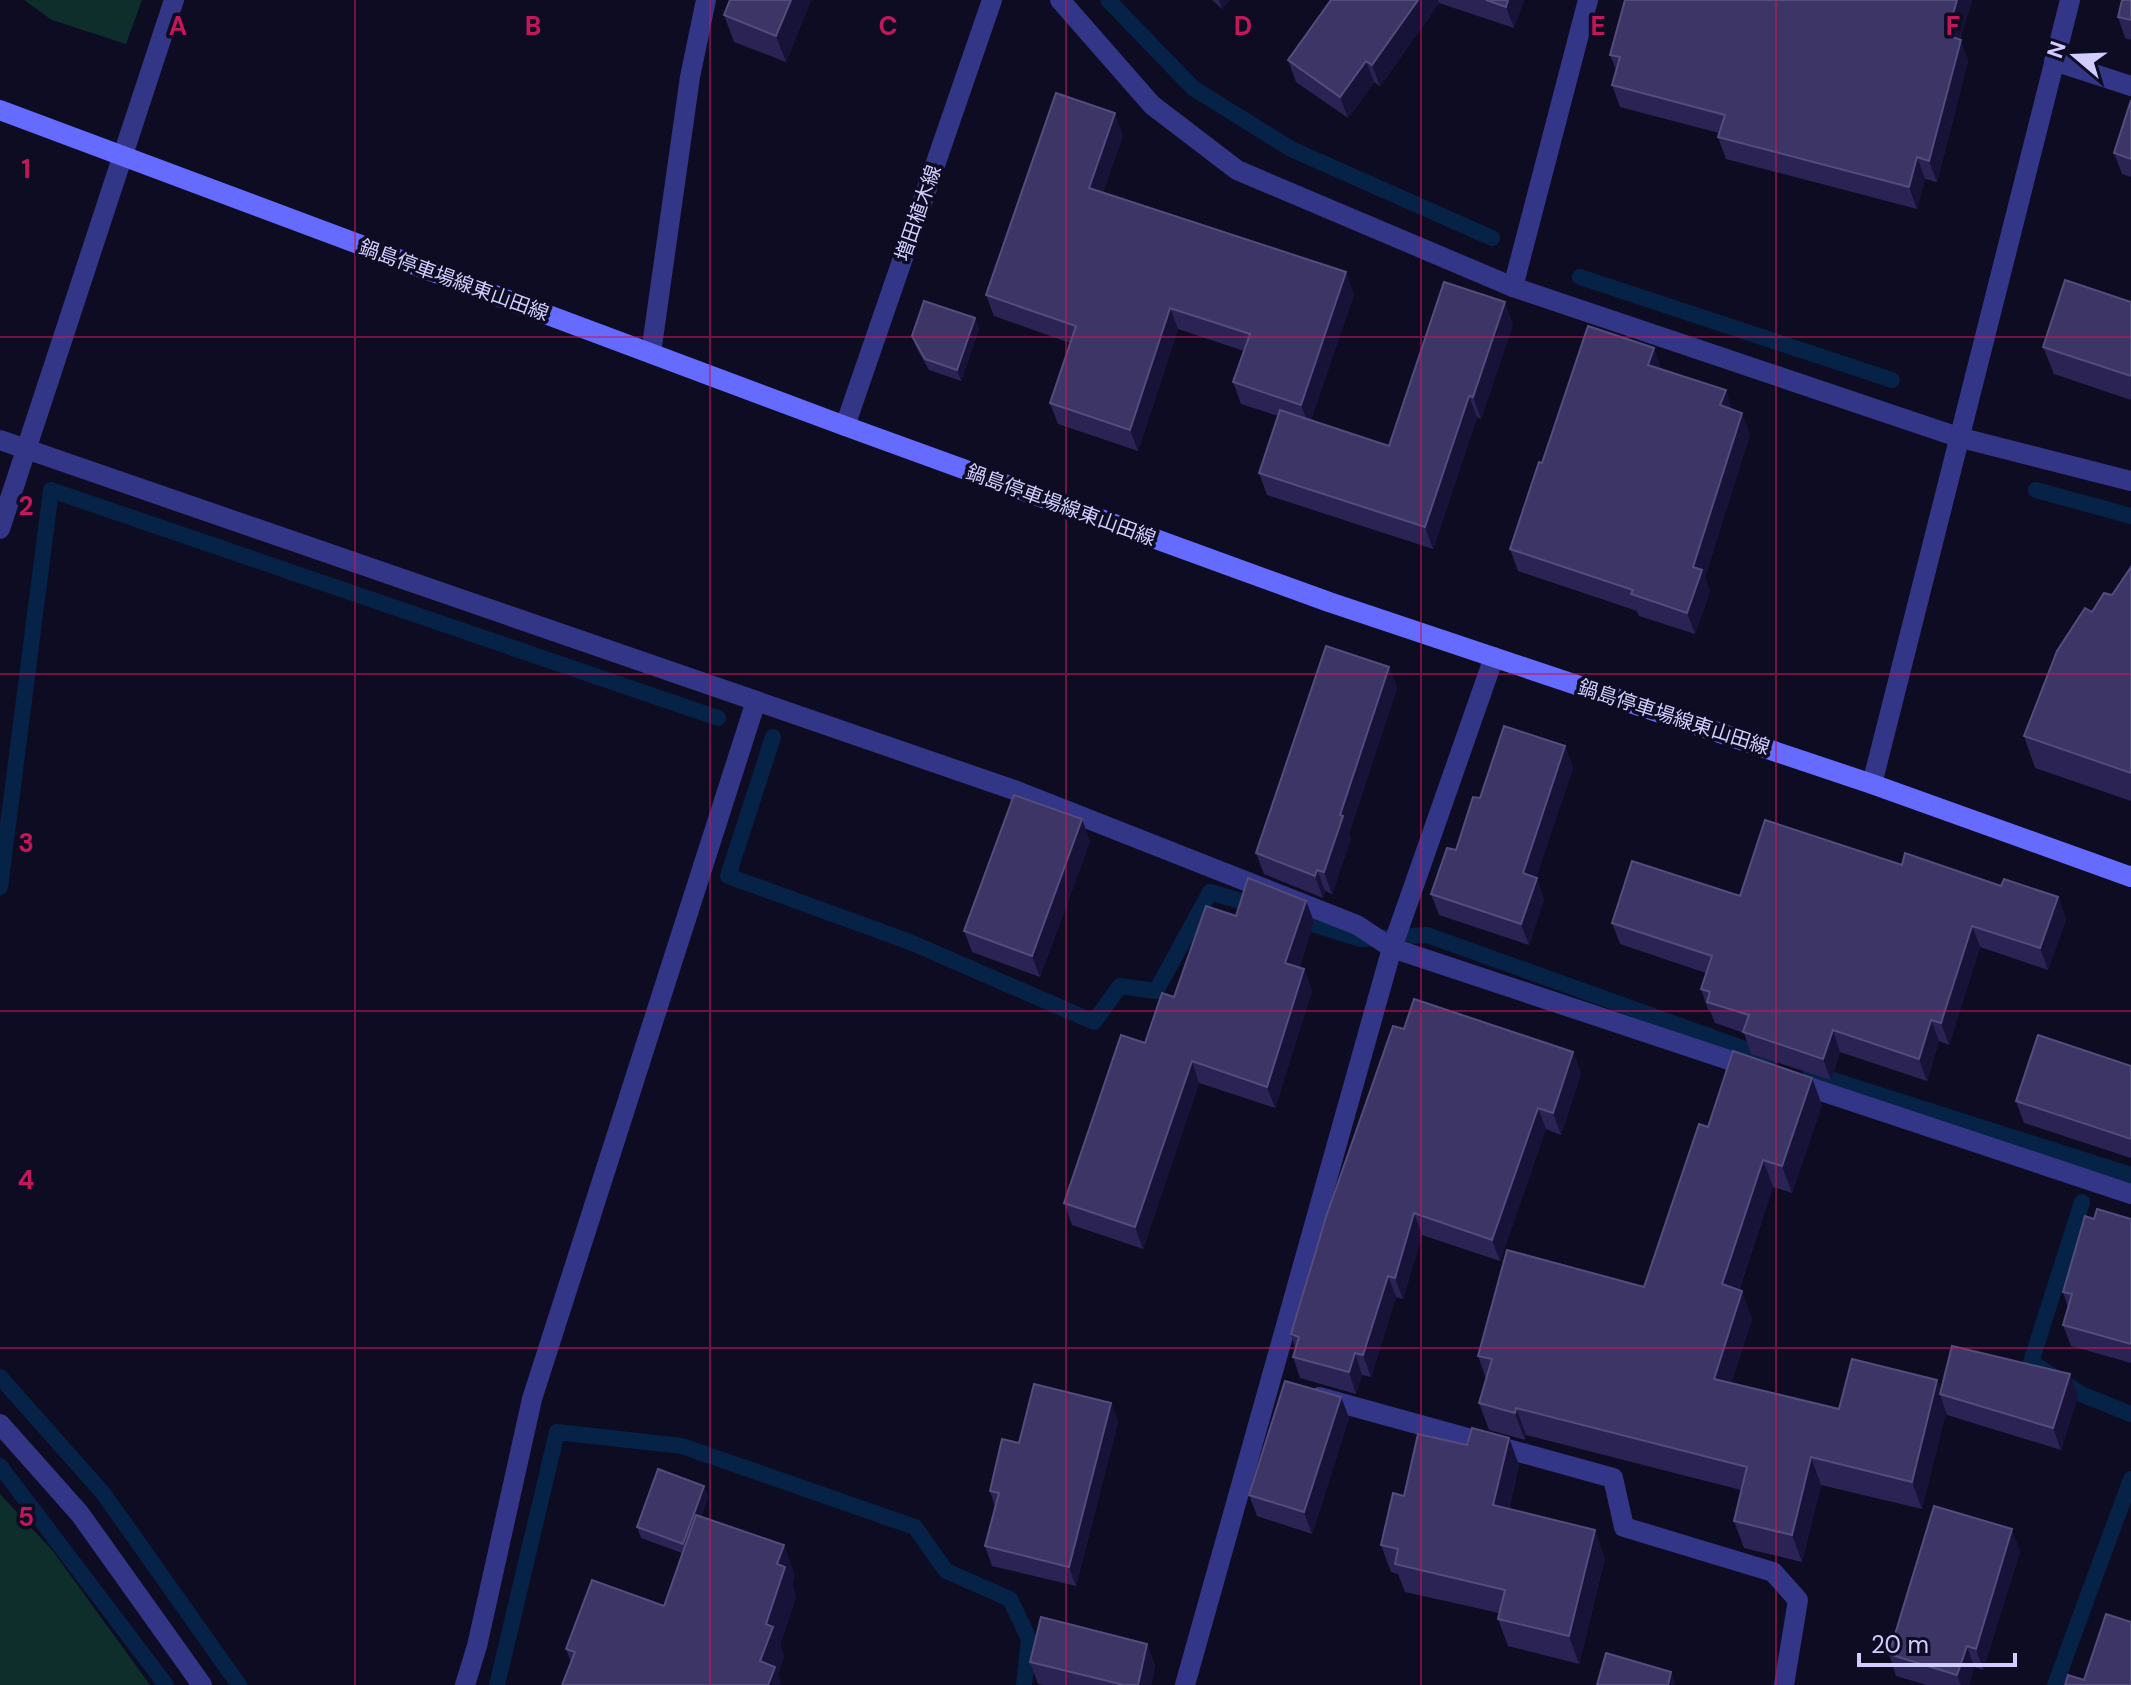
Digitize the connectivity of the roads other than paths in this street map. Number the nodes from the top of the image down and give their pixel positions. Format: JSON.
{"nodes":[{"id":1,"x":174,"y":0,"type":"edge"},
{"id":2,"x":706,"y":0,"type":"edge"},
{"id":3,"x":992,"y":0,"type":"edge"},
{"id":4,"x":1060,"y":0,"type":"edge"},
{"id":5,"x":1588,"y":0,"type":"edge"},
{"id":6,"x":2070,"y":0,"type":"edge"},
{"id":7,"x":2054,"y":61,"type":"junction"},
{"id":8,"x":2131,"y":86,"type":"edge"},
{"id":9,"x":0,"y":110,"type":"edge"},
{"id":10,"x":123,"y":156,"type":"junction"},
{"id":11,"x":1513,"y":287,"type":"junction"},
{"id":12,"x":651,"y":353,"type":"junction"},
{"id":13,"x":845,"y":426,"type":"junction"},
{"id":14,"x":1958,"y":437,"type":"junction"},
{"id":15,"x":0,"y":440,"type":"edge"},
{"id":16,"x":26,"y":449,"type":"junction"},
{"id":17,"x":2131,"y":481,"type":"edge"},
{"id":18,"x":0,"y":529,"type":"edge"},
{"id":19,"x":1494,"y":657,"type":"junction"},
{"id":20,"x":756,"y":701,"type":"junction"},
{"id":21,"x":1872,"y":784,"type":"junction"},
{"id":22,"x":2131,"y":877,"type":"edge"},
{"id":23,"x":1392,"y":948,"type":"junction"},
{"id":24,"x":2131,"y":1194,"type":"edge"},
{"id":25,"x":1284,"y":1387,"type":"junction"},
{"id":26,"x":0,"y":1424,"type":"edge"},
{"id":27,"x":202,"y":1685,"type":"edge"},
{"id":28,"x":465,"y":1685,"type":"edge"},
{"id":29,"x":1185,"y":1685,"type":"edge"},
{"id":30,"x":1784,"y":1685,"type":"edge"}],
"edges":[{"from":1,"to":10,"type":"street"},
{"from":2,"to":12,"type":"street"},
{"from":3,"to":13,"type":"street","name":"増田植木線"},
{"from":4,"to":11,"type":"street"},
{"from":5,"to":11,"type":"street"},
{"from":6,"to":7,"type":"street"},
{"from":7,"to":8,"type":"street"},
{"from":7,"to":14,"type":"street"},
{"from":9,"to":10,"type":"main road","name":"鍋島停車場線東山田線"},
{"from":10,"to":12,"type":"main road","name":"鍋島停車場線東山田線"},
{"from":10,"to":16,"type":"street"},
{"from":11,"to":14,"type":"street"},
{"from":12,"to":13,"type":"main road","name":"鍋島停車場線東山田線"},
{"from":13,"to":19,"type":"main road","name":"鍋島停車場線東山田線"},
{"from":14,"to":17,"type":"street"},
{"from":14,"to":21,"type":"street"},
{"from":15,"to":16,"type":"street"},
{"from":16,"to":18,"type":"street"},
{"from":16,"to":20,"type":"street"},
{"from":19,"to":21,"type":"main road","name":"鍋島停車場線東山田線"},
{"from":19,"to":23,"type":"street"},
{"from":20,"to":23,"type":"street"},
{"from":20,"to":28,"type":"street"},
{"from":21,"to":22,"type":"main road","name":"鍋島停車場線東山田線"},
{"from":23,"to":24,"type":"street"},
{"from":23,"to":25,"type":"street"},
{"from":25,"to":29,"type":"street"},
{"from":25,"to":30,"type":"street"},
{"from":26,"to":27,"type":"street"}]}
